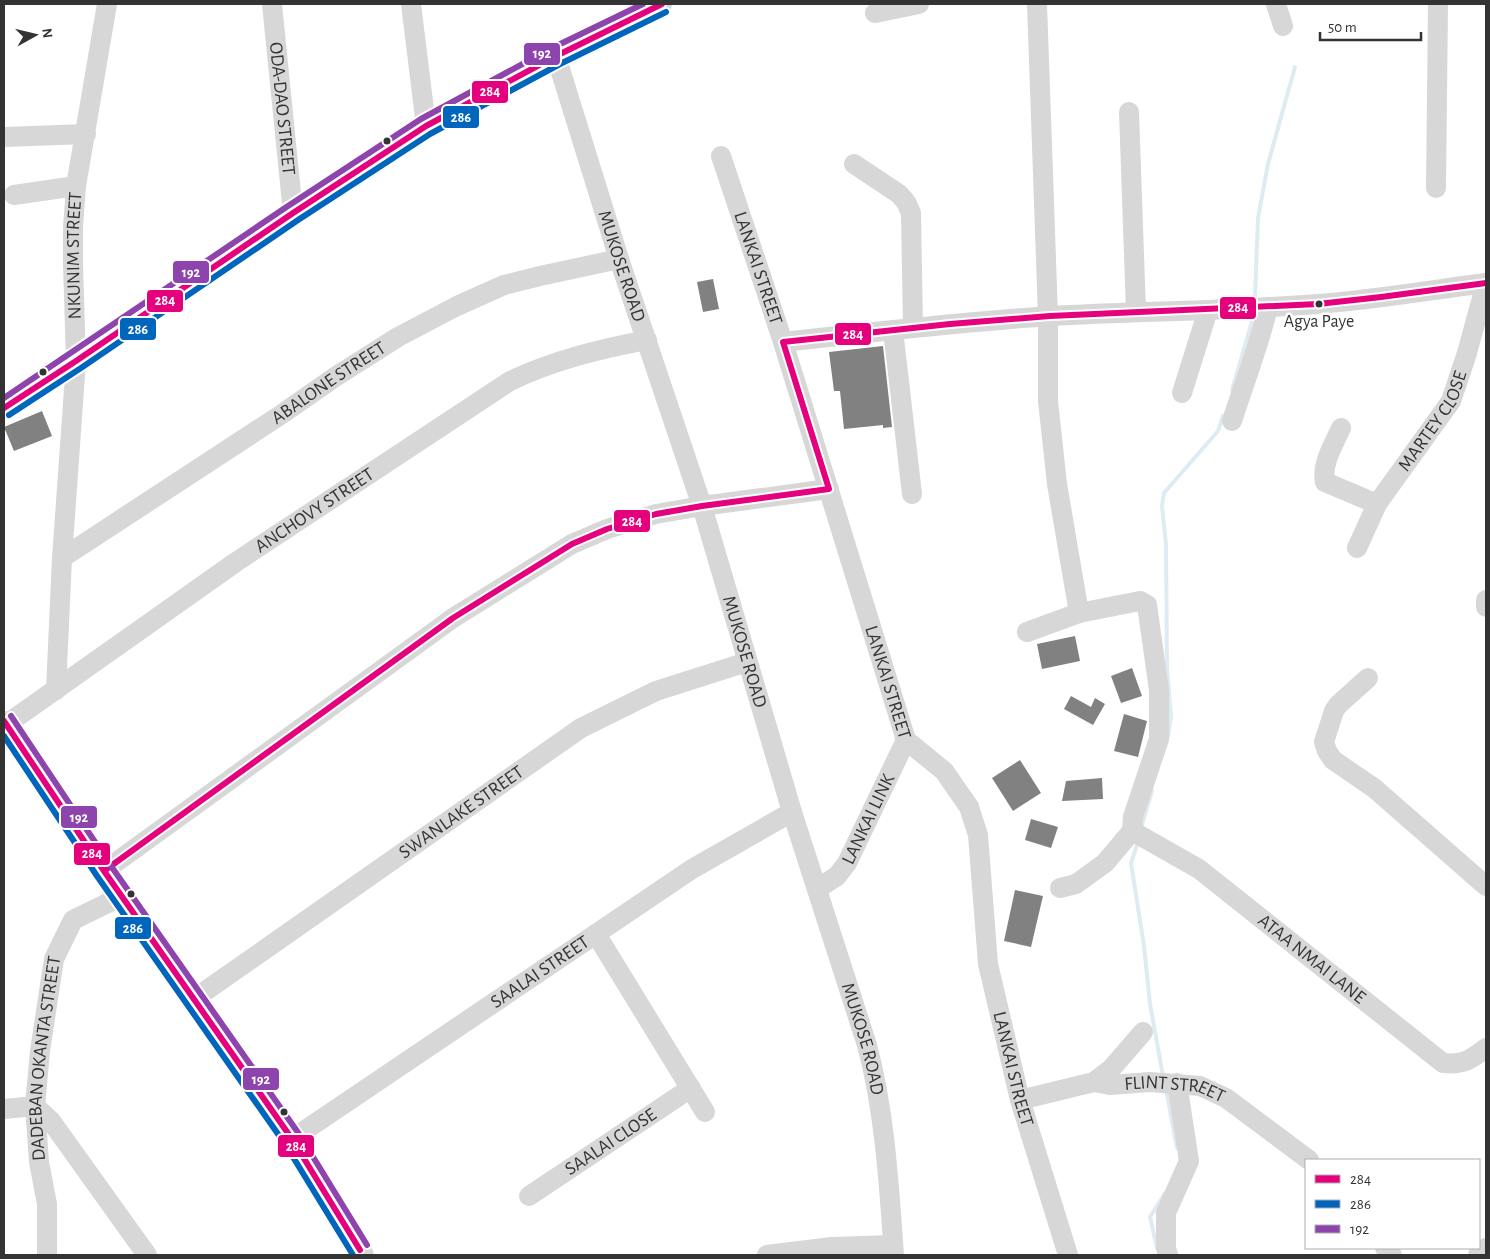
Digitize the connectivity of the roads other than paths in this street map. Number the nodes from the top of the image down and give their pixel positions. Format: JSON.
{"nodes":[{"id":1,"x":107,"y":4,"type":"edge"},
{"id":2,"x":272,"y":4,"type":"edge"},
{"id":3,"x":411,"y":4,"type":"edge"},
{"id":4,"x":662,"y":4,"type":"edge"},
{"id":5,"x":919,"y":4,"type":"edge"},
{"id":6,"x":1037,"y":4,"type":"edge"},
{"id":7,"x":1276,"y":4,"type":"edge"},
{"id":8,"x":1438,"y":4,"type":"edge"},
{"id":9,"x":875,"y":13,"type":"dead end"},
{"id":10,"x":1283,"y":26,"type":"dead end"},
{"id":11,"x":556,"y":56,"type":"junction"},
{"id":12,"x":1129,"y":112,"type":"dead end"},
{"id":13,"x":426,"y":126,"type":"junction"},
{"id":14,"x":86,"y":134,"type":"junction"},
{"id":15,"x":4,"y":137,"type":"edge"},
{"id":16,"x":721,"y":156,"type":"dead end"},
{"id":17,"x":854,"y":164,"type":"dead end"},
{"id":18,"x":76,"y":186,"type":"junction"},
{"id":19,"x":1436,"y":188,"type":"dead end"},
{"id":20,"x":14,"y":195,"type":"dead end"},
{"id":21,"x":293,"y":213,"type":"junction"},
{"id":22,"x":619,"y":259,"type":"junction"},
{"id":23,"x":1486,"y":283,"type":"edge"},
{"id":24,"x":1268,"y":307,"type":"junction"},
{"id":25,"x":1208,"y":310,"type":"junction"},
{"id":26,"x":1136,"y":312,"type":"junction"},
{"id":27,"x":1048,"y":316,"type":"junction"},
{"id":28,"x":913,"y":328,"type":"junction"},
{"id":29,"x":893,"y":330,"type":"junction"},
{"id":30,"x":647,"y":340,"type":"junction"},
{"id":31,"x":783,"y":342,"type":"junction"},
{"id":32,"x":76,"y":361,"type":"junction"},
{"id":33,"x":1182,"y":393,"type":"dead end"},
{"id":34,"x":4,"y":408,"type":"edge"},
{"id":35,"x":1232,"y":421,"type":"dead end"},
{"id":36,"x":1341,"y":428,"type":"dead end"},
{"id":37,"x":829,"y":489,"type":"junction"},
{"id":38,"x":912,"y":494,"type":"dead end"},
{"id":39,"x":1377,"y":504,"type":"junction"},
{"id":40,"x":702,"y":506,"type":"junction"},
{"id":41,"x":1357,"y":548,"type":"dead end"},
{"id":42,"x":62,"y":558,"type":"junction"},
{"id":43,"x":1486,"y":600,"type":"edge"},
{"id":44,"x":1486,"y":607,"type":"edge"},
{"id":45,"x":1079,"y":613,"type":"junction"},
{"id":46,"x":1027,"y":632,"type":"dead end"},
{"id":47,"x":747,"y":662,"type":"junction"},
{"id":48,"x":1368,"y":678,"type":"dead end"},
{"id":49,"x":56,"y":690,"type":"junction"},
{"id":50,"x":5,"y":724,"type":"edge"},
{"id":51,"x":906,"y":740,"type":"junction"},
{"id":52,"x":792,"y":812,"type":"junction"},
{"id":53,"x":1140,"y":835,"type":"junction"},
{"id":54,"x":104,"y":871,"type":"junction"},
{"id":55,"x":1486,"y":886,"type":"edge"},
{"id":56,"x":1060,"y":888,"type":"dead end"},
{"id":57,"x":816,"y":889,"type":"junction"},
{"id":58,"x":122,"y":896,"type":"junction"},
{"id":59,"x":596,"y":934,"type":"junction"},
{"id":60,"x":194,"y":999,"type":"junction"},
{"id":61,"x":1142,"y":1032,"type":"dead end"},
{"id":62,"x":1486,"y":1048,"type":"edge"},
{"id":63,"x":1094,"y":1082,"type":"junction"},
{"id":64,"x":1177,"y":1083,"type":"junction"},
{"id":65,"x":691,"y":1088,"type":"junction"},
{"id":66,"x":1020,"y":1100,"type":"junction"},
{"id":67,"x":35,"y":1106,"type":"junction"},
{"id":68,"x":4,"y":1110,"type":"edge"},
{"id":69,"x":705,"y":1112,"type":"dead end"},
{"id":70,"x":292,"y":1139,"type":"junction"},
{"id":71,"x":1308,"y":1159,"type":"edge"},
{"id":72,"x":529,"y":1196,"type":"dead end"},
{"id":73,"x":1486,"y":1248,"type":"edge"},
{"id":74,"x":894,"y":1250,"type":"edge"},
{"id":75,"x":359,"y":1253,"type":"edge"},
{"id":76,"x":48,"y":1255,"type":"edge"},
{"id":77,"x":147,"y":1255,"type":"edge"},
{"id":78,"x":767,"y":1255,"type":"edge"},
{"id":79,"x":1068,"y":1255,"type":"edge"},
{"id":80,"x":1168,"y":1255,"type":"edge"},
{"id":81,"x":1478,"y":1255,"type":"edge"}],
"edges":[{"from":1,"to":14,"type":"street","name":"NKUNIM STREET"},
{"from":2,"to":21,"type":"street","name":"ODA-DAO STREET"},
{"from":3,"to":13,"type":"street"},
{"from":4,"to":11,"type":"street"},
{"from":5,"to":9,"type":"street"},
{"from":6,"to":27,"type":"street"},
{"from":7,"to":10,"type":"street"},
{"from":8,"to":19,"type":"street"},
{"from":11,"to":13,"type":"street"},
{"from":11,"to":22,"type":"street","name":"MUKOSE ROAD"},
{"from":12,"to":26,"type":"street"},
{"from":13,"to":21,"type":"street"},
{"from":14,"to":15,"type":"street"},
{"from":14,"to":18,"type":"street","name":"NKUNIM STREET"},
{"from":16,"to":31,"type":"street","name":"LANKAI STREET"},
{"from":17,"to":28,"type":"street"},
{"from":18,"to":20,"type":"street"},
{"from":18,"to":32,"type":"street","name":"NKUNIM STREET"},
{"from":21,"to":32,"type":"street"},
{"from":22,"to":30,"type":"street","name":"MUKOSE ROAD"},
{"from":22,"to":42,"type":"street","name":"ABALONE STREET"},
{"from":23,"to":24,"type":"street"},
{"from":23,"to":39,"type":"street","name":"MARTEY CLOSE"},
{"from":24,"to":25,"type":"street"},
{"from":24,"to":35,"type":"street"},
{"from":25,"to":26,"type":"street"},
{"from":25,"to":33,"type":"street"},
{"from":26,"to":27,"type":"street"},
{"from":27,"to":28,"type":"street"},
{"from":27,"to":45,"type":"street"},
{"from":28,"to":29,"type":"street"},
{"from":29,"to":31,"type":"street"},
{"from":29,"to":38,"type":"street"},
{"from":30,"to":40,"type":"street","name":"MUKOSE ROAD"},
{"from":30,"to":49,"type":"street","name":"ANCHOVY STREET"},
{"from":31,"to":37,"type":"street","name":"LANKAI STREET"},
{"from":32,"to":34,"type":"street"},
{"from":32,"to":42,"type":"street","name":"NKUNIM STREET"},
{"from":36,"to":39,"type":"street"},
{"from":37,"to":40,"type":"street"},
{"from":37,"to":51,"type":"street","name":"LANKAI STREET"},
{"from":39,"to":41,"type":"street","name":"MARTEY CLOSE"},
{"from":40,"to":47,"type":"street","name":"MUKOSE ROAD"},
{"from":40,"to":54,"type":"street"},
{"from":42,"to":49,"type":"street","name":"NKUNIM STREET"},
{"from":43,"to":44,"type":"street"},
{"from":45,"to":46,"type":"street"},
{"from":45,"to":53,"type":"street"},
{"from":47,"to":52,"type":"street","name":"MUKOSE ROAD"},
{"from":47,"to":60,"type":"street","name":"SWANLAKE STREET"},
{"from":48,"to":55,"type":"street"},
{"from":49,"to":50,"type":"street","name":"ANCHOVY STREET"},
{"from":50,"to":54,"type":"street"},
{"from":51,"to":57,"type":"street","name":"LANKAI LINK"},
{"from":51,"to":66,"type":"street","name":"LANKAI STREET"},
{"from":52,"to":57,"type":"street","name":"MUKOSE ROAD"},
{"from":52,"to":59,"type":"street","name":"SAALAI STREET"},
{"from":53,"to":56,"type":"street"},
{"from":53,"to":62,"type":"street","name":"ATAA NMAI LANE"},
{"from":54,"to":58,"type":"street"},
{"from":57,"to":74,"type":"street","name":"MUKOSE ROAD"},
{"from":58,"to":60,"type":"street"},
{"from":58,"to":67,"type":"street","name":"DADEBAN OKANTA STREET"},
{"from":59,"to":65,"type":"street"},
{"from":59,"to":70,"type":"street","name":"SAALAI STREET"},
{"from":60,"to":70,"type":"street"},
{"from":61,"to":63,"type":"street"},
{"from":63,"to":64,"type":"street","name":"FLINT STREET"},
{"from":63,"to":66,"type":"street","name":"FLINT STREET"},
{"from":64,"to":71,"type":"street","name":"FLINT STREET"},
{"from":64,"to":80,"type":"street"},
{"from":65,"to":69,"type":"street"},
{"from":65,"to":72,"type":"street","name":"SAALAI CLOSE"},
{"from":66,"to":79,"type":"street","name":"LANKAI STREET"},
{"from":67,"to":68,"type":"street"},
{"from":67,"to":76,"type":"street","name":"DADEBAN OKANTA STREET"},
{"from":67,"to":77,"type":"street"},
{"from":70,"to":75,"type":"street"},
{"from":73,"to":81,"type":"street"},
{"from":74,"to":78,"type":"street"}]}
